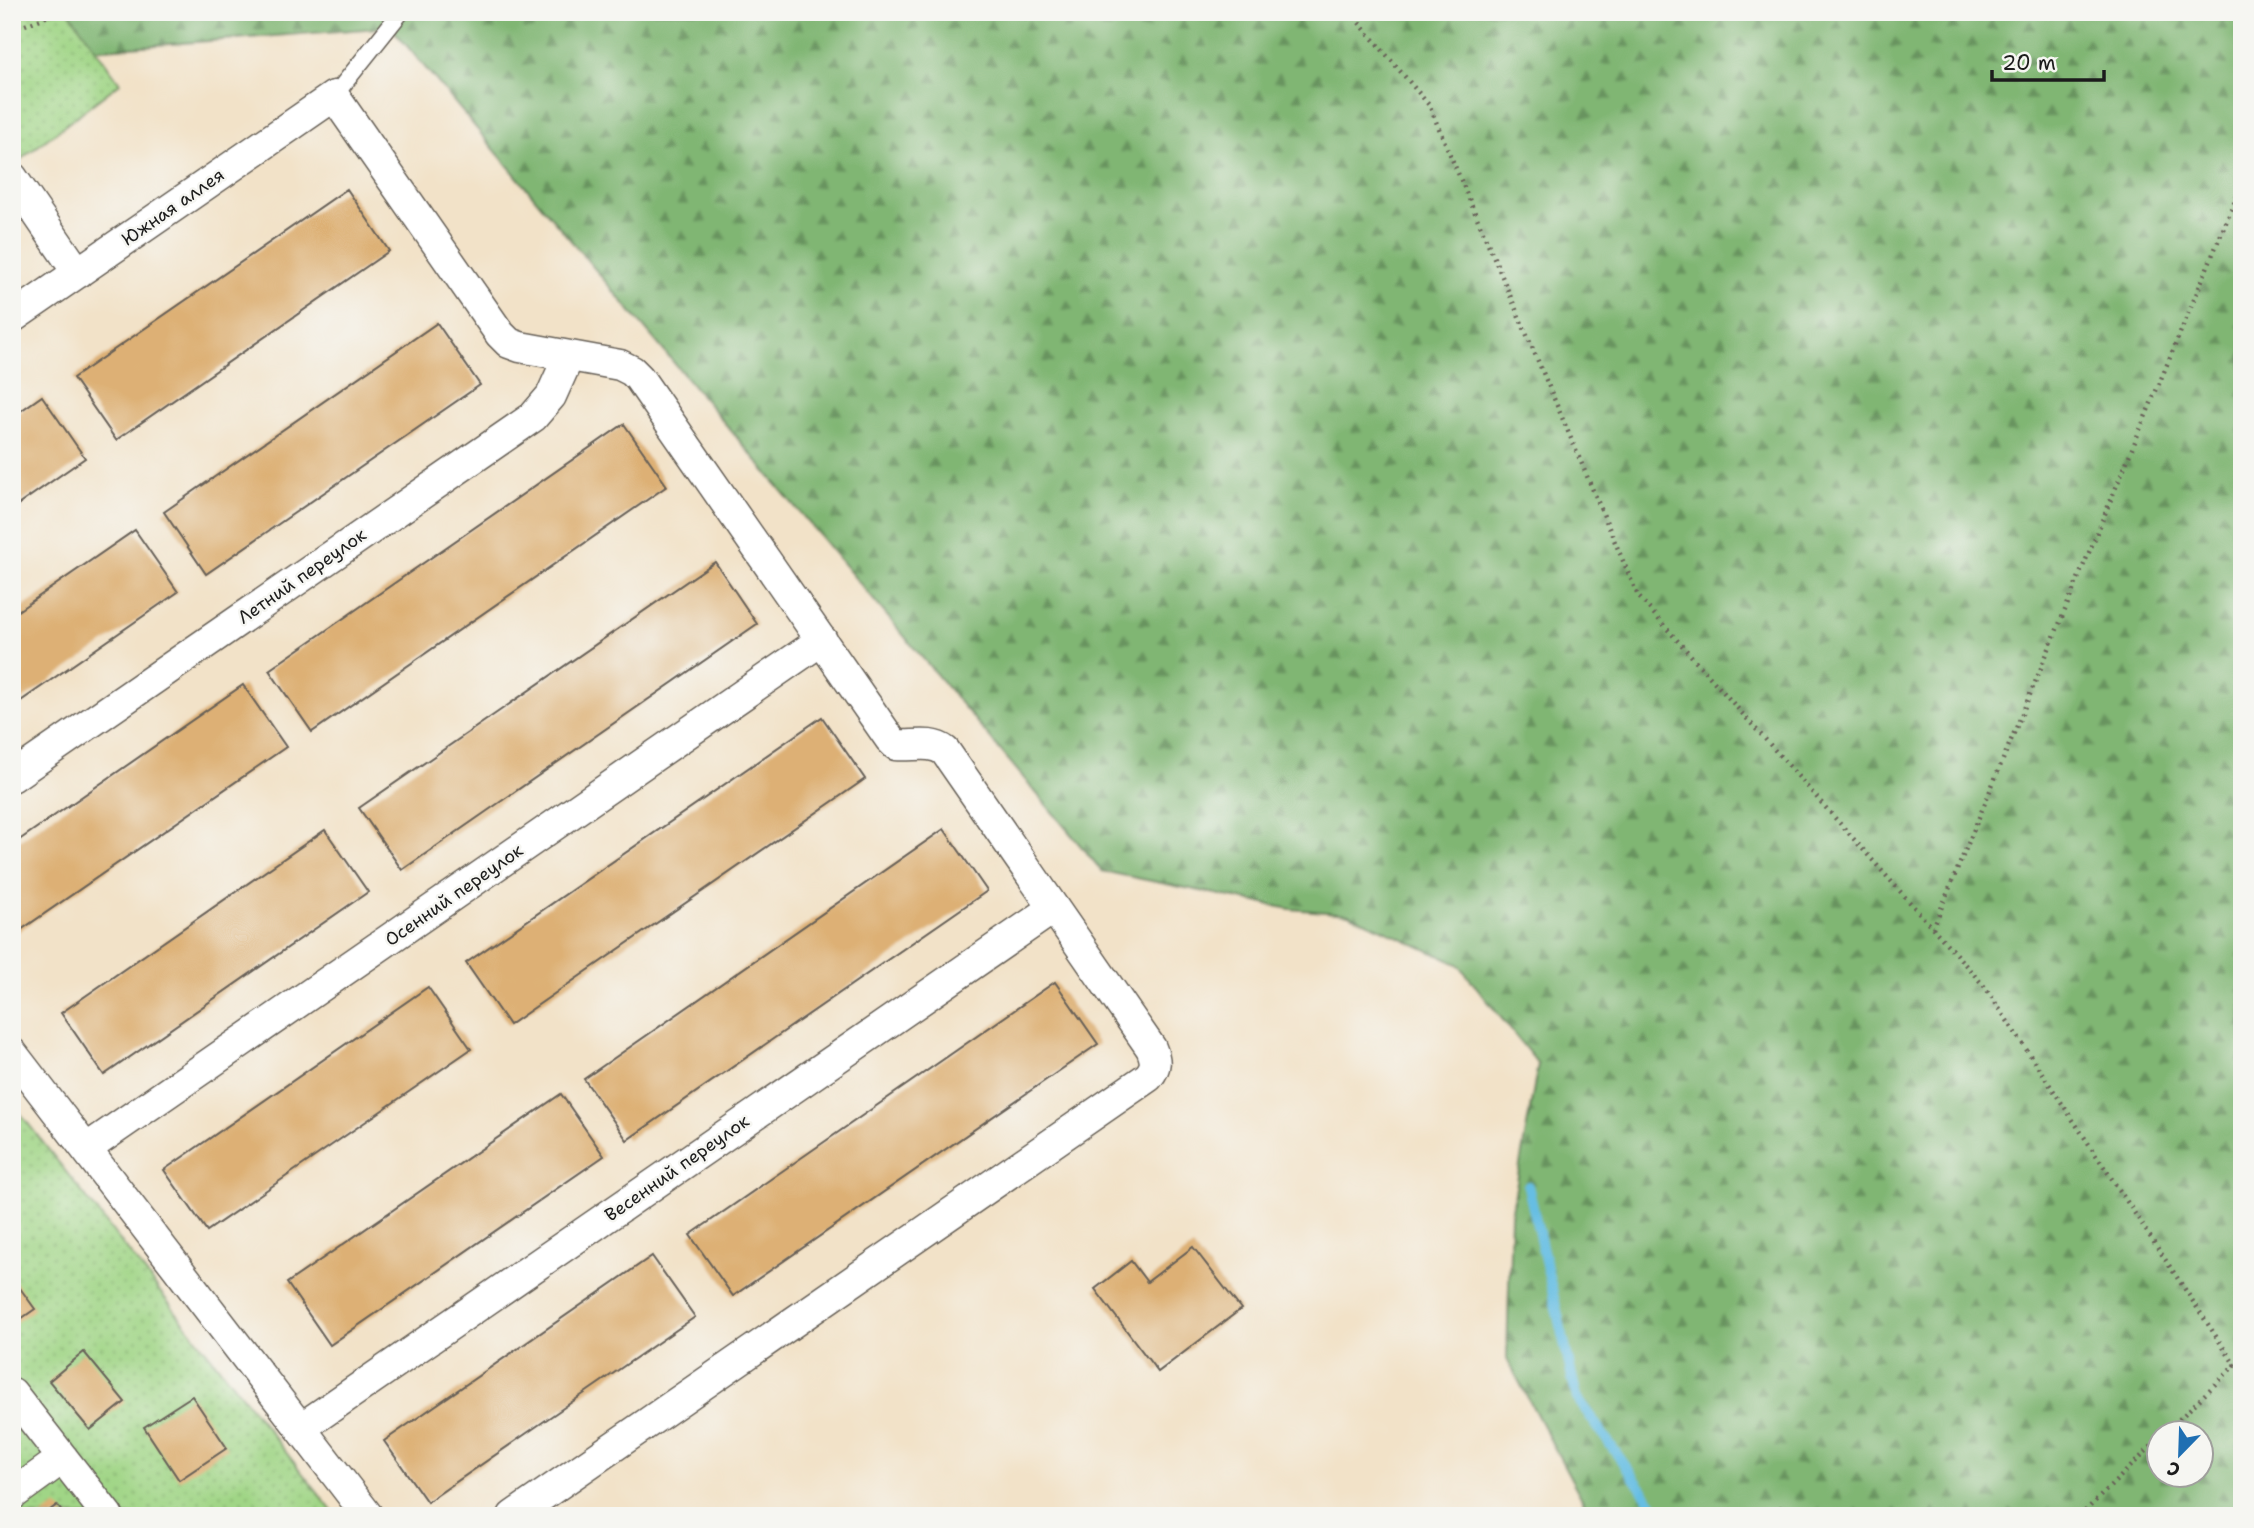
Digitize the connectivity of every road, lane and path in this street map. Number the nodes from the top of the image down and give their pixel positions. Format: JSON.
{"nodes":[{"id":1,"x":59,"y":12,"type":"edge"},
{"id":2,"x":401,"y":12,"type":"edge"},
{"id":3,"x":1350,"y":12,"type":"edge"},
{"id":4,"x":12,"y":30,"type":"edge"},
{"id":5,"x":334,"y":96,"type":"junction"},
{"id":6,"x":12,"y":177,"type":"edge"},
{"id":7,"x":2242,"y":184,"type":"edge"},
{"id":8,"x":78,"y":272,"type":"junction"},
{"id":9,"x":12,"y":318,"type":"edge"},
{"id":10,"x":569,"y":356,"type":"junction"},
{"id":11,"x":822,"y":640,"type":"junction"},
{"id":12,"x":12,"y":777,"type":"edge"},
{"id":13,"x":1054,"y":908,"type":"junction"},
{"id":14,"x":1933,"y":928,"type":"junction"},
{"id":15,"x":12,"y":1053,"type":"edge"},
{"id":16,"x":86,"y":1149,"type":"junction"},
{"id":17,"x":2242,"y":1360,"type":"edge"},
{"id":18,"x":2235,"y":1365,"type":"junction"},
{"id":19,"x":2242,"y":1369,"type":"edge"},
{"id":20,"x":12,"y":1393,"type":"edge"},
{"id":21,"x":2178,"y":1420,"type":"edge"},
{"id":22,"x":301,"y":1428,"type":"junction"},
{"id":23,"x":2146,"y":1452,"type":"edge"},
{"id":24,"x":63,"y":1458,"type":"junction"},
{"id":25,"x":12,"y":1495,"type":"edge"},
{"id":26,"x":1779,"y":1506,"type":"dead end"},
{"id":27,"x":108,"y":1516,"type":"edge"},
{"id":28,"x":368,"y":1516,"type":"edge"},
{"id":29,"x":513,"y":1516,"type":"edge"},
{"id":30,"x":1784,"y":1516,"type":"edge"},
{"id":31,"x":2080,"y":1516,"type":"edge"}],
"edges":[{"from":1,"to":4,"type":"path"},
{"from":2,"to":5,"type":"lane"},
{"from":3,"to":14,"type":"path"},
{"from":5,"to":8,"type":"street","name":"Южная аллея"},
{"from":5,"to":10,"type":"street"},
{"from":6,"to":8,"type":"street"},
{"from":7,"to":14,"type":"path"},
{"from":8,"to":9,"type":"street","name":"Южная аллея"},
{"from":10,"to":11,"type":"street"},
{"from":10,"to":12,"type":"street","name":"Летний переулок"},
{"from":11,"to":13,"type":"street"},
{"from":11,"to":16,"type":"street","name":"Осенний переулок"},
{"from":13,"to":22,"type":"street","name":"Весенний переулок"},
{"from":13,"to":29,"type":"street"},
{"from":14,"to":18,"type":"path"},
{"from":15,"to":16,"type":"street"},
{"from":16,"to":22,"type":"street"},
{"from":17,"to":18,"type":"path"},
{"from":18,"to":19,"type":"path"},
{"from":18,"to":21,"type":"path"},
{"from":20,"to":24,"type":"street"},
{"from":22,"to":28,"type":"street"},
{"from":23,"to":31,"type":"path"},
{"from":24,"to":25,"type":"street"},
{"from":24,"to":27,"type":"street"},
{"from":26,"to":30,"type":"path"}]}
